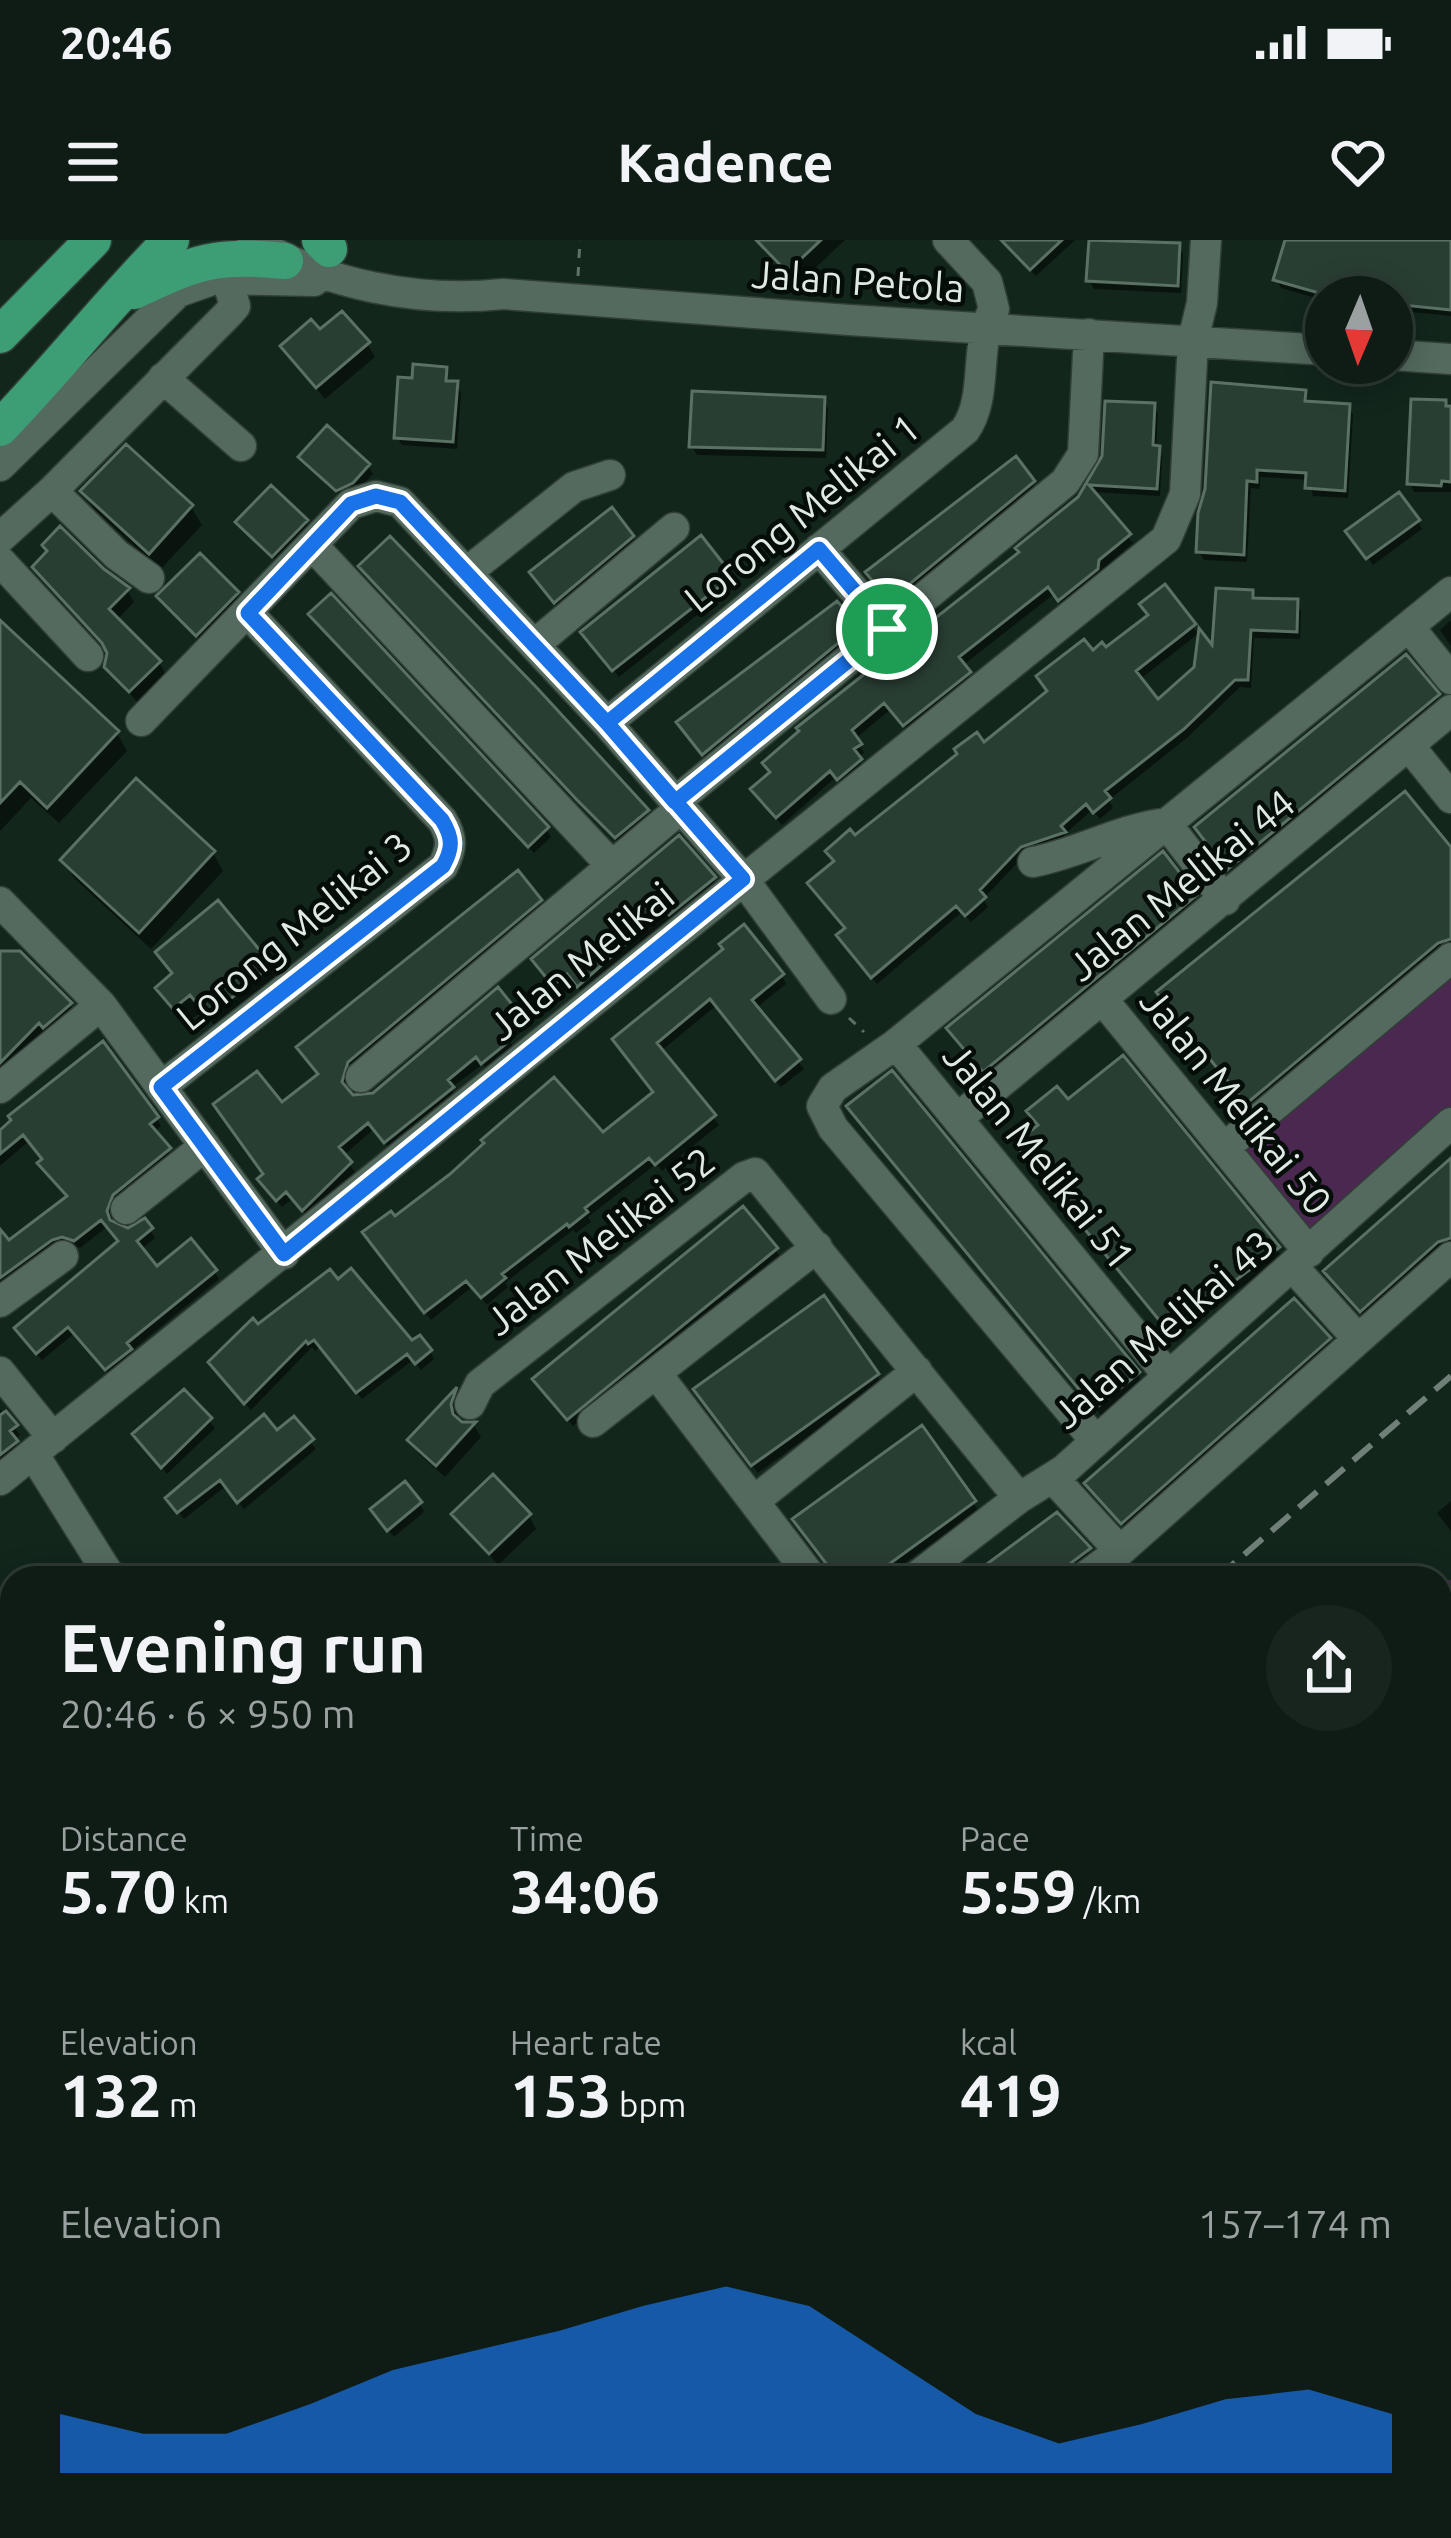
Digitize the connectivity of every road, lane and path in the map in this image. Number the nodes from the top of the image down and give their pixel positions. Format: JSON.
{"nodes":[{"id":1,"x":67,"y":240,"type":"edge"},
{"id":2,"x":93,"y":240,"type":"edge"},
{"id":3,"x":171,"y":240,"type":"edge"},
{"id":4,"x":252,"y":240,"type":"edge"},
{"id":5,"x":580,"y":240,"type":"edge"},
{"id":6,"x":948,"y":240,"type":"edge"},
{"id":7,"x":1206,"y":240,"type":"edge"},
{"id":8,"x":311,"y":247,"type":"edge"},
{"id":9,"x":227,"y":279,"type":"junction"},
{"id":10,"x":356,"y":282,"type":"junction"},
{"id":11,"x":43,"y":290,"type":"junction"},
{"id":12,"x":503,"y":293,"type":"junction"},
{"id":13,"x":576,"y":302,"type":"junction"},
{"id":14,"x":107,"y":304,"type":"junction"},
{"id":15,"x":983,"y":328,"type":"junction"},
{"id":16,"x":1089,"y":334,"type":"junction"},
{"id":17,"x":0,"y":335,"type":"edge"},
{"id":18,"x":1192,"y":340,"type":"junction"},
{"id":19,"x":1305,"y":348,"type":"edge"},
{"id":20,"x":1413,"y":356,"type":"edge"},
{"id":21,"x":1451,"y":359,"type":"edge"},
{"id":22,"x":163,"y":378,"type":"junction"},
{"id":23,"x":241,"y":446,"type":"dead end"},
{"id":24,"x":5,"y":448,"type":"edge"},
{"id":25,"x":610,"y":475,"type":"dead end"},
{"id":26,"x":52,"y":491,"type":"junction"},
{"id":27,"x":674,"y":528,"type":"dead end"},
{"id":28,"x":0,"y":538,"type":"edge"},
{"id":29,"x":313,"y":546,"type":"junction"},
{"id":30,"x":819,"y":549,"type":"junction"},
{"id":31,"x":0,"y":560,"type":"edge"},
{"id":32,"x":466,"y":573,"type":"junction"},
{"id":33,"x":149,"y":578,"type":"dead end"},
{"id":34,"x":1451,"y":592,"type":"edge"},
{"id":35,"x":248,"y":613,"type":"junction"},
{"id":36,"x":1408,"y":627,"type":"junction"},
{"id":37,"x":887,"y":629,"type":"junction"},
{"id":38,"x":534,"y":645,"type":"junction"},
{"id":39,"x":88,"y":656,"type":"dead end"},
{"id":40,"x":1451,"y":679,"type":"edge"},
{"id":41,"x":1451,"y":710,"type":"edge"},
{"id":42,"x":141,"y":721,"type":"dead end"},
{"id":43,"x":607,"y":723,"type":"junction"},
{"id":44,"x":1410,"y":747,"type":"junction"},
{"id":45,"x":1451,"y":799,"type":"edge"},
{"id":46,"x":678,"y":805,"type":"junction"},
{"id":47,"x":1167,"y":823,"type":"junction"},
{"id":48,"x":1033,"y":862,"type":"dead end"},
{"id":49,"x":612,"y":866,"type":"junction"},
{"id":50,"x":743,"y":879,"type":"junction"},
{"id":51,"x":1225,"y":900,"type":"junction"},
{"id":52,"x":3,"y":911,"type":"edge"},
{"id":53,"x":1451,"y":958,"type":"edge"},
{"id":54,"x":831,"y":999,"type":"joint"},
{"id":55,"x":1103,"y":1000,"type":"junction"},
{"id":56,"x":101,"y":1005,"type":"junction"},
{"id":57,"x":890,"y":1047,"type":"junction"},
{"id":58,"x":361,"y":1077,"type":"dead end"},
{"id":59,"x":161,"y":1087,"type":"junction"},
{"id":60,"x":0,"y":1088,"type":"edge"},
{"id":61,"x":958,"y":1118,"type":"junction"},
{"id":62,"x":1451,"y":1123,"type":"edge"},
{"id":63,"x":205,"y":1146,"type":"junction"},
{"id":64,"x":1224,"y":1148,"type":"junction"},
{"id":65,"x":126,"y":1209,"type":"dead end"},
{"id":66,"x":817,"y":1247,"type":"junction"},
{"id":67,"x":284,"y":1254,"type":"junction"},
{"id":68,"x":63,"y":1256,"type":"dead end"},
{"id":69,"x":1451,"y":1257,"type":"edge"},
{"id":70,"x":1301,"y":1259,"type":"junction"},
{"id":71,"x":0,"y":1301,"type":"edge"},
{"id":72,"x":1358,"y":1339,"type":"junction"},
{"id":73,"x":917,"y":1371,"type":"junction"},
{"id":74,"x":0,"y":1372,"type":"edge"},
{"id":75,"x":656,"y":1373,"type":"junction"},
{"id":76,"x":1167,"y":1374,"type":"junction"},
{"id":77,"x":470,"y":1404,"type":"dead end"},
{"id":78,"x":593,"y":1422,"type":"dead end"},
{"id":79,"x":1094,"y":1439,"type":"junction"},
{"id":80,"x":43,"y":1447,"type":"junction"},
{"id":81,"x":1052,"y":1478,"type":"junction"},
{"id":82,"x":0,"y":1480,"type":"edge"},
{"id":83,"x":1019,"y":1498,"type":"junction"},
{"id":84,"x":754,"y":1502,"type":"junction"},
{"id":85,"x":1120,"y":1551,"type":"junction"},
{"id":86,"x":105,"y":1566,"type":"edge"},
{"id":87,"x":803,"y":1566,"type":"edge"},
{"id":88,"x":931,"y":1566,"type":"edge"},
{"id":89,"x":1099,"y":1566,"type":"edge"}],
"edges":[{"from":1,"to":11,"type":"main road"},
{"from":2,"to":11,"type":"main road"},
{"from":3,"to":14,"type":"main road"},
{"from":4,"to":8,"type":"street","name":"Jalan Petola"},
{"from":5,"to":13,"type":"path"},
{"from":6,"to":15,"type":"street","name":"Lorong Melikai 1"},
{"from":7,"to":18,"type":"street","name":"Jalan Melikai"},
{"from":8,"to":10,"type":"street","name":"Jalan Petola"},
{"from":8,"to":12,"type":"street"},
{"from":8,"to":14,"type":"main road"},
{"from":9,"to":10,"type":"street"},
{"from":9,"to":22,"type":"street"},
{"from":9,"to":24,"type":"street"},
{"from":10,"to":12,"type":"street","name":"Jalan Petola"},
{"from":11,"to":17,"type":"main road"},
{"from":12,"to":13,"type":"street","name":"Jalan Petola"},
{"from":13,"to":15,"type":"street","name":"Jalan Petola"},
{"from":14,"to":24,"type":"main road"},
{"from":15,"to":16,"type":"street","name":"Jalan Petola"},
{"from":15,"to":30,"type":"street","name":"Lorong Melikai 1"},
{"from":16,"to":18,"type":"street","name":"Jalan Petola"},
{"from":16,"to":37,"type":"street"},
{"from":18,"to":19,"type":"street","name":"Jalan Petola"},
{"from":18,"to":50,"type":"street","name":"Jalan Melikai"},
{"from":20,"to":21,"type":"street"},
{"from":22,"to":23,"type":"street"},
{"from":22,"to":26,"type":"street"},
{"from":25,"to":32,"type":"street"},
{"from":26,"to":28,"type":"street"},
{"from":26,"to":33,"type":"street"},
{"from":27,"to":38,"type":"street"},
{"from":29,"to":32,"type":"street"},
{"from":29,"to":35,"type":"street"},
{"from":29,"to":49,"type":"street"},
{"from":30,"to":37,"type":"street"},
{"from":30,"to":43,"type":"street","name":"Lorong Melikai 1"},
{"from":31,"to":39,"type":"street"},
{"from":32,"to":38,"type":"street"},
{"from":34,"to":36,"type":"street"},
{"from":35,"to":42,"type":"street"},
{"from":35,"to":59,"type":"street","name":"Lorong Melikai 3"},
{"from":36,"to":40,"type":"street"},
{"from":36,"to":47,"type":"street"},
{"from":37,"to":46,"type":"street"},
{"from":38,"to":43,"type":"street"},
{"from":41,"to":44,"type":"street","name":"Jalan Melikai 44"},
{"from":43,"to":46,"type":"street"},
{"from":44,"to":45,"type":"street"},
{"from":44,"to":51,"type":"street","name":"Jalan Melikai 44"},
{"from":46,"to":49,"type":"street"},
{"from":46,"to":50,"type":"street"},
{"from":47,"to":48,"type":"street"},
{"from":47,"to":51,"type":"street"},
{"from":47,"to":57,"type":"street"},
{"from":49,"to":58,"type":"street"},
{"from":50,"to":54,"type":"street"},
{"from":50,"to":67,"type":"street","name":"Jalan Melikai"},
{"from":51,"to":55,"type":"street","name":"Jalan Melikai 44"},
{"from":52,"to":56,"type":"street"},
{"from":53,"to":64,"type":"street"},
{"from":54,"to":57,"type":"path"},
{"from":55,"to":61,"type":"street","name":"Jalan Melikai 44"},
{"from":55,"to":64,"type":"street","name":"Jalan Melikai 50"},
{"from":56,"to":59,"type":"street"},
{"from":56,"to":60,"type":"street"},
{"from":57,"to":61,"type":"street","name":"Jalan Melikai 51"},
{"from":57,"to":79,"type":"street"},
{"from":59,"to":63,"type":"street"},
{"from":61,"to":76,"type":"street","name":"Jalan Melikai 51"},
{"from":62,"to":70,"type":"street","name":"Jalan Melikai 43"},
{"from":63,"to":65,"type":"street"},
{"from":63,"to":67,"type":"street"},
{"from":64,"to":70,"type":"street","name":"Jalan Melikai 50"},
{"from":66,"to":73,"type":"street","name":"Jalan Melikai 52"},
{"from":66,"to":75,"type":"street"},
{"from":66,"to":77,"type":"street","name":"Jalan Melikai 52"},
{"from":67,"to":80,"type":"street","name":"Jalan Melikai"},
{"from":68,"to":71,"type":"street"},
{"from":69,"to":72,"type":"street"},
{"from":70,"to":72,"type":"street","name":"Jalan Melikai 50"},
{"from":70,"to":76,"type":"street","name":"Jalan Melikai 43"},
{"from":72,"to":85,"type":"street"},
{"from":73,"to":83,"type":"street","name":"Jalan Melikai 52"},
{"from":73,"to":84,"type":"street"},
{"from":74,"to":80,"type":"street"},
{"from":75,"to":78,"type":"street"},
{"from":75,"to":84,"type":"street"},
{"from":76,"to":79,"type":"street","name":"Jalan Melikai 43"},
{"from":79,"to":81,"type":"street","name":"Jalan Melikai 43"},
{"from":80,"to":82,"type":"street","name":"Jalan Melikai"},
{"from":80,"to":86,"type":"street"},
{"from":81,"to":83,"type":"street","name":"Jalan Melikai 43"},
{"from":81,"to":85,"type":"street"},
{"from":83,"to":88,"type":"street","name":"Jalan Melikai 43"},
{"from":84,"to":87,"type":"street"},
{"from":85,"to":89,"type":"street"}]}
